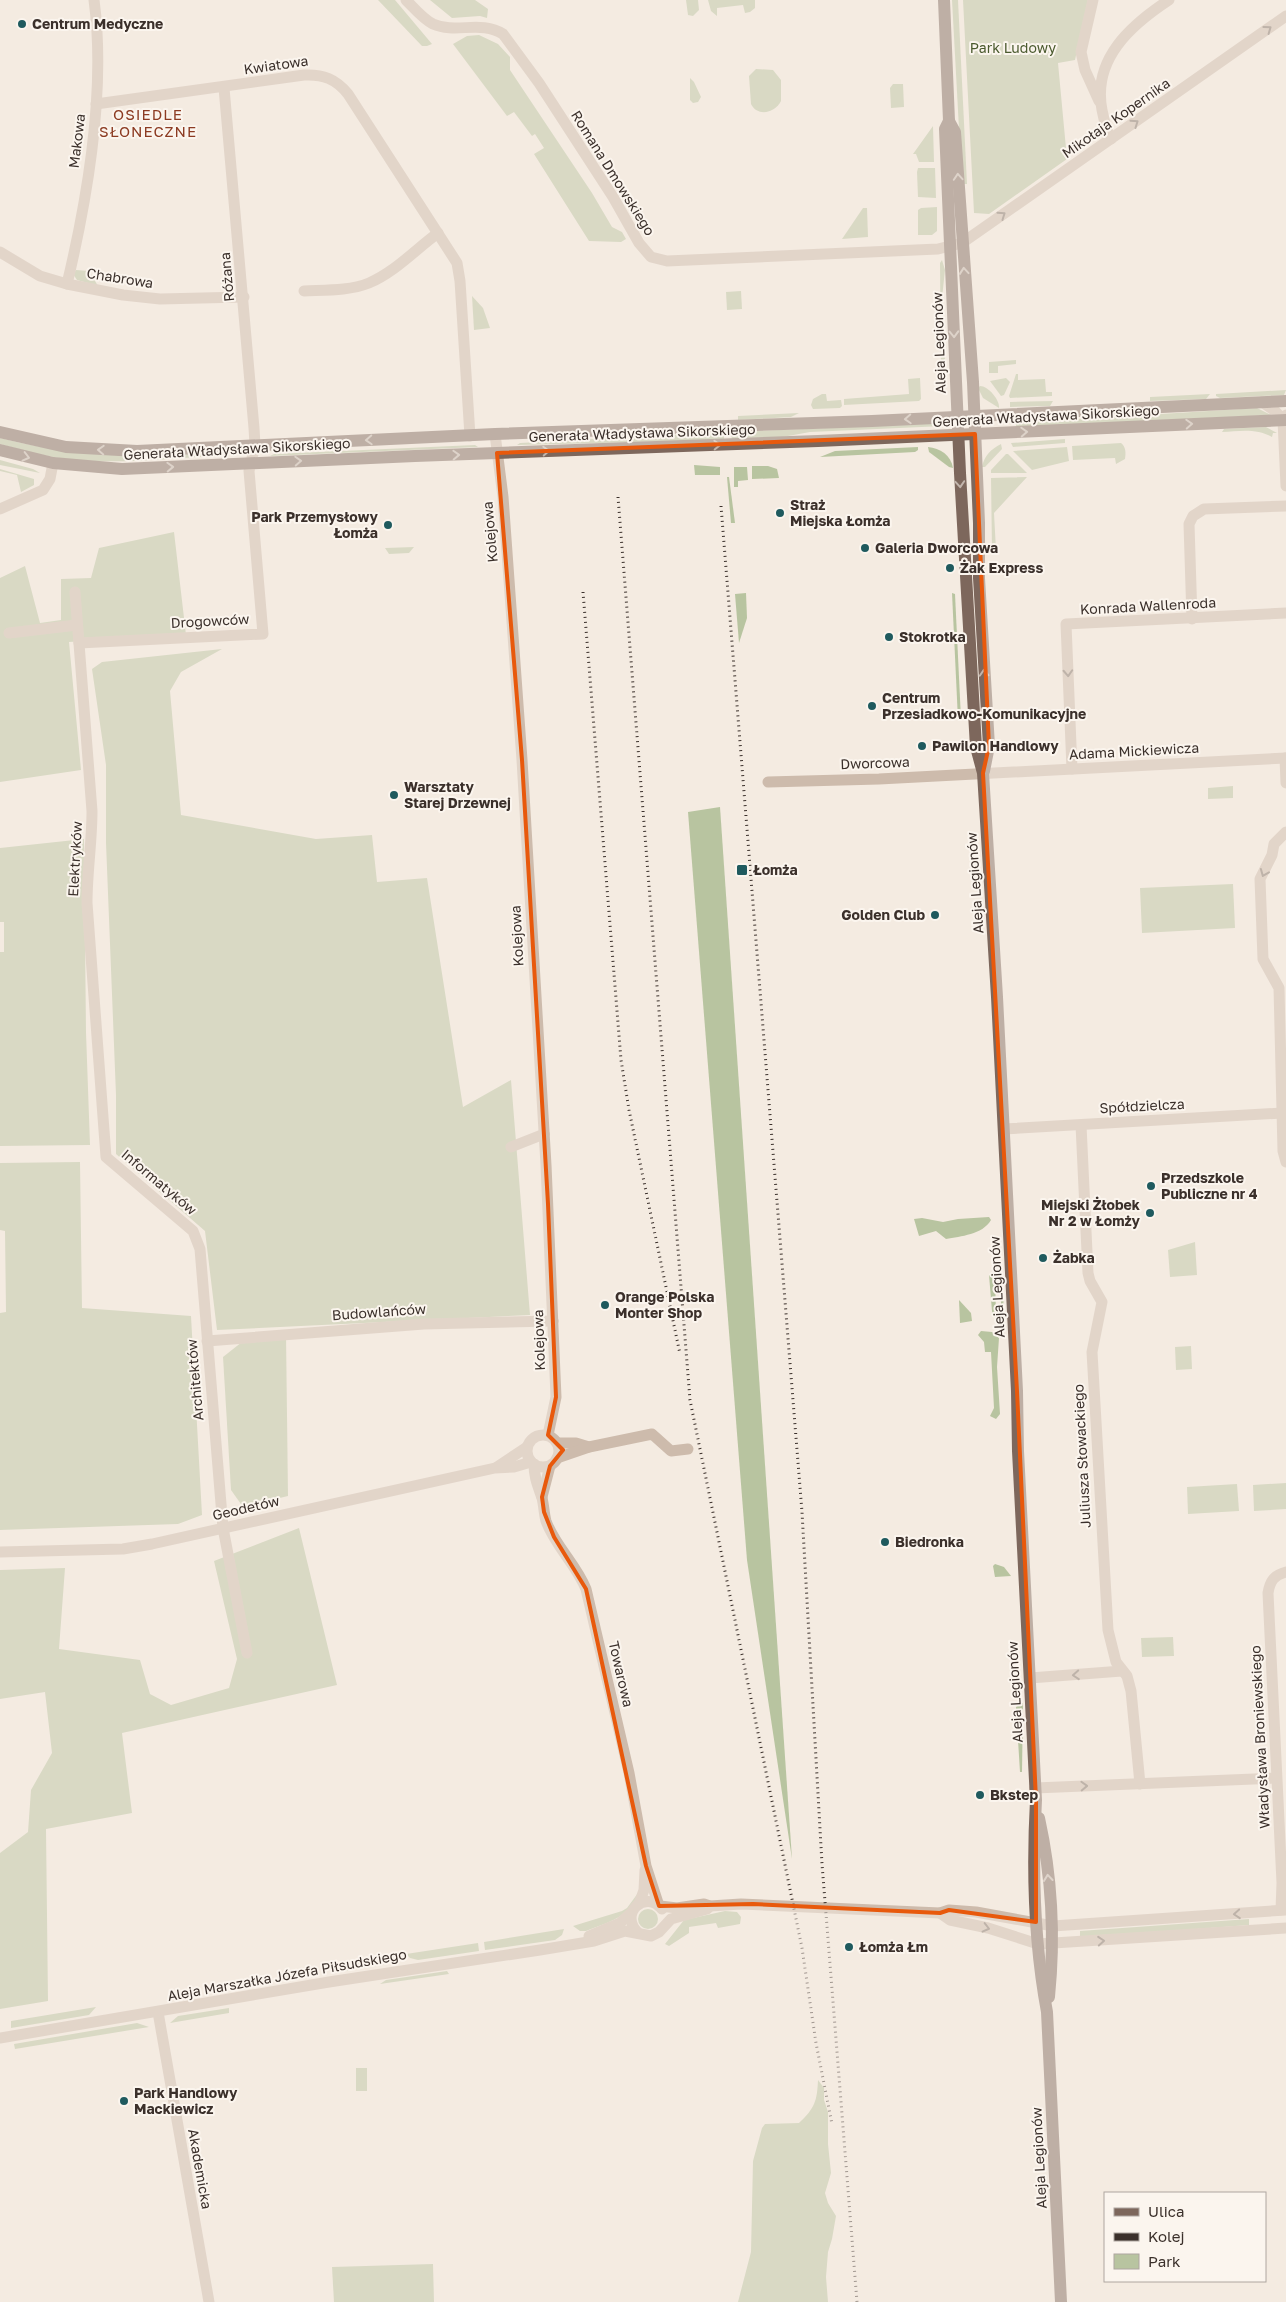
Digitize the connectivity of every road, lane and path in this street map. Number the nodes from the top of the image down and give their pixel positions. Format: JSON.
{"nodes":[{"id":1,"x":94,"y":0,"type":"edge"},
{"id":2,"x":406,"y":0,"type":"edge"},
{"id":3,"x":944,"y":0,"type":"edge"},
{"id":4,"x":1092,"y":0,"type":"edge"},
{"id":5,"x":1169,"y":0,"type":"edge"},
{"id":6,"x":1286,"y":16,"type":"edge"},
{"id":7,"x":224,"y":88,"type":"junction"},
{"id":8,"x":1100,"y":102,"type":"junction"},
{"id":9,"x":96,"y":104,"type":"junction"},
{"id":10,"x":1111,"y":139,"type":"junction"},
{"id":11,"x":438,"y":233,"type":"junction"},
{"id":12,"x":956,"y":244,"type":"junction"},
{"id":13,"x":0,"y":252,"type":"edge"},
{"id":14,"x":67,"y":284,"type":"junction"},
{"id":15,"x":304,"y":291,"type":"dead end"},
{"id":16,"x":244,"y":297,"type":"junction"},
{"id":17,"x":1286,"y":401,"type":"edge"},
{"id":18,"x":1262,"y":402,"type":"junction"},
{"id":19,"x":957,"y":416,"type":"junction"},
{"id":20,"x":974,"y":416,"type":"junction"},
{"id":21,"x":1285,"y":418,"type":"edge"},
{"id":22,"x":0,"y":432,"type":"edge"},
{"id":23,"x":495,"y":434,"type":"junction"},
{"id":24,"x":975,"y":434,"type":"junction"},
{"id":25,"x":958,"y":435,"type":"junction"},
{"id":26,"x":470,"y":436,"type":"junction"},
{"id":27,"x":254,"y":445,"type":"junction"},
{"id":28,"x":0,"y":450,"type":"edge"},
{"id":29,"x":497,"y":453,"type":"junction"},
{"id":30,"x":53,"y":463,"type":"junction"},
{"id":31,"x":249,"y":464,"type":"junction"},
{"id":32,"x":1286,"y":486,"type":"edge"},
{"id":33,"x":1286,"y":506,"type":"edge"},
{"id":34,"x":0,"y":509,"type":"edge"},
{"id":35,"x":75,"y":592,"type":"dead end"},
{"id":36,"x":1286,"y":613,"type":"edge"},
{"id":37,"x":1192,"y":619,"type":"junction"},
{"id":38,"x":77,"y":625,"type":"junction"},
{"id":39,"x":9,"y":633,"type":"dead end"},
{"id":40,"x":79,"y":643,"type":"junction"},
{"id":41,"x":1285,"y":758,"type":"edge"},
{"id":42,"x":1072,"y":769,"type":"junction"},
{"id":43,"x":983,"y":773,"type":"junction"},
{"id":44,"x":768,"y":782,"type":"dead end"},
{"id":45,"x":1286,"y":783,"type":"edge"},
{"id":46,"x":1286,"y":832,"type":"edge"},
{"id":47,"x":1283,"y":1057,"type":"edge"},
{"id":48,"x":1282,"y":1113,"type":"junction"},
{"id":49,"x":1081,"y":1125,"type":"junction"},
{"id":50,"x":1004,"y":1129,"type":"junction"},
{"id":51,"x":544,"y":1134,"type":"junction"},
{"id":52,"x":511,"y":1147,"type":"dead end"},
{"id":53,"x":106,"y":1157,"type":"joint"},
{"id":54,"x":1286,"y":1162,"type":"edge"},
{"id":55,"x":193,"y":1231,"type":"joint"},
{"id":56,"x":553,"y":1321,"type":"junction"},
{"id":57,"x":207,"y":1341,"type":"junction"},
{"id":58,"x":553,"y":1439,"type":"junction"},
{"id":59,"x":527,"y":1447,"type":"junction"},
{"id":60,"x":589,"y":1447,"type":"junction"},
{"id":61,"x":688,"y":1449,"type":"dead end"},
{"id":62,"x":553,"y":1462,"type":"junction"},
{"id":63,"x":533,"y":1463,"type":"junction"},
{"id":64,"x":495,"y":1468,"type":"junction"},
{"id":65,"x":542,"y":1498,"type":"junction"},
{"id":66,"x":223,"y":1528,"type":"junction"},
{"id":67,"x":0,"y":1552,"type":"edge"},
{"id":68,"x":1286,"y":1572,"type":"edge"},
{"id":69,"x":247,"y":1653,"type":"dead end"},
{"id":70,"x":1122,"y":1671,"type":"junction"},
{"id":71,"x":1030,"y":1678,"type":"junction"},
{"id":72,"x":1276,"y":1778,"type":"junction"},
{"id":73,"x":1140,"y":1784,"type":"junction"},
{"id":74,"x":1035,"y":1794,"type":"junction"},
{"id":75,"x":646,"y":1866,"type":"junction"},
{"id":76,"x":1284,"y":1883,"type":"edge"},
{"id":77,"x":659,"y":1906,"type":"junction"},
{"id":78,"x":710,"y":1906,"type":"junction"},
{"id":79,"x":635,"y":1909,"type":"junction"},
{"id":80,"x":1283,"y":1910,"type":"edge"},
{"id":81,"x":940,"y":1913,"type":"junction"},
{"id":82,"x":1036,"y":1922,"type":"junction"},
{"id":83,"x":664,"y":1924,"type":"junction"},
{"id":84,"x":1053,"y":1926,"type":"junction"},
{"id":85,"x":1286,"y":1928,"type":"edge"},
{"id":86,"x":638,"y":1933,"type":"junction"},
{"id":87,"x":579,"y":1942,"type":"junction"},
{"id":88,"x":1038,"y":1944,"type":"junction"},
{"id":89,"x":1053,"y":1944,"type":"junction"},
{"id":90,"x":158,"y":2012,"type":"junction"},
{"id":91,"x":1047,"y":2012,"type":"junction"},
{"id":92,"x":0,"y":2038,"type":"edge"},
{"id":93,"x":208,"y":2302,"type":"edge"},
{"id":94,"x":1061,"y":2302,"type":"edge"}],
"edges":[{"from":1,"to":9,"type":"street","name":"Makowa"},
{"from":2,"to":12,"type":"street","name":"Romana Dmowskiego"},
{"from":3,"to":12,"type":"main road","name":"Aleja Legionów"},
{"from":4,"to":8,"type":"street"},
{"from":5,"to":8,"type":"street"},
{"from":10,"to":6,"type":"street","name":"Mikołaja Kopernika","one_way":true},
{"from":7,"to":9,"type":"street","name":"Kwiatowa"},
{"from":7,"to":11,"type":"street","name":"Kwiatowa"},
{"from":7,"to":16,"type":"street","name":"Różana"},
{"from":8,"to":10,"type":"street"},
{"from":9,"to":14,"type":"street","name":"Makowa"},
{"from":12,"to":10,"type":"street","name":"Mikołaja Kopernika","one_way":true},
{"from":11,"to":15,"type":"street"},
{"from":11,"to":26,"type":"street","name":"Kwiatowa"},
{"from":12,"to":19,"type":"main road","name":"Aleja Legionów","one_way":true},
{"from":20,"to":12,"type":"main road","name":"Aleja Legionów","one_way":true},
{"from":13,"to":14,"type":"street","name":"Chabrowa"},
{"from":14,"to":16,"type":"street","name":"Chabrowa"},
{"from":16,"to":27,"type":"street","name":"Różana"},
{"from":17,"to":18,"type":"main road","name":"Generała Władysława Sikorskiego"},
{"from":18,"to":20,"type":"main road","name":"Generała Władysława Sikorskiego"},
{"from":18,"to":21,"type":"street"},
{"from":19,"to":20,"type":"main road","name":"Generała Władysława Sikorskiego"},
{"from":19,"to":23,"type":"main road","name":"Generała Władysława Sikorskiego","one_way":true},
{"from":19,"to":25,"type":"main road","name":"Aleja Legionów"},
{"from":20,"to":24,"type":"main road","name":"Aleja Legionów"},
{"from":24,"to":21,"type":"main road","name":"Generała Władysława Sikorskiego","one_way":true},
{"from":21,"to":32,"type":"street"},
{"from":27,"to":22,"type":"main road","name":"Generała Władysława Sikorskiego","one_way":true},
{"from":23,"to":26,"type":"main road","name":"Generała Władysława Sikorskiego"},
{"from":23,"to":29,"type":"street","name":"Kolejowa"},
{"from":24,"to":25,"type":"main road","name":"Generała Władysława Sikorskiego"},
{"from":43,"to":24,"type":"main road","name":"Aleja Legionów","one_way":true},
{"from":29,"to":25,"type":"main road","name":"Generała Władysława Sikorskiego","one_way":true},
{"from":25,"to":43,"type":"main road","name":"Aleja Legionów","one_way":true},
{"from":26,"to":27,"type":"main road","name":"Generała Władysława Sikorskiego","one_way":true},
{"from":27,"to":31,"type":"street","name":"Różana"},
{"from":28,"to":30,"type":"main road","name":"Generała Władysława Sikorskiego","one_way":true},
{"from":31,"to":29,"type":"main road","name":"Generała Władysława Sikorskiego","one_way":true},
{"from":29,"to":51,"type":"street","name":"Kolejowa"},
{"from":30,"to":31,"type":"main road","name":"Generała Władysława Sikorskiego","one_way":true},
{"from":30,"to":34,"type":"street"},
{"from":31,"to":40,"type":"street","name":"Drogowców"},
{"from":33,"to":37,"type":"street"},
{"from":35,"to":38,"type":"street","name":"Elektryków"},
{"from":36,"to":37,"type":"street","name":"Konrada Wallenroda"},
{"from":37,"to":42,"type":"street","name":"Konrada Wallenroda","one_way":true},
{"from":38,"to":39,"type":"street"},
{"from":38,"to":40,"type":"street","name":"Elektryków"},
{"from":40,"to":53,"type":"street","name":"Elektryków"},
{"from":41,"to":42,"type":"street","name":"Adama Mickiewicza"},
{"from":41,"to":45,"type":"street"},
{"from":42,"to":43,"type":"street","name":"Adama Mickiewicza"},
{"from":43,"to":44,"type":"street","name":"Dworcowa"},
{"from":43,"to":50,"type":"main road","name":"Aleja Legionów"},
{"from":46,"to":47,"type":"street","one_way":true},
{"from":47,"to":48,"type":"street"},
{"from":48,"to":49,"type":"street","name":"Spółdzielcza"},
{"from":48,"to":54,"type":"street"},
{"from":49,"to":50,"type":"street","name":"Spółdzielcza"},
{"from":49,"to":70,"type":"street","name":"Juliusza Słowackiego"},
{"from":50,"to":71,"type":"main road","name":"Aleja Legionów"},
{"from":51,"to":52,"type":"street"},
{"from":51,"to":56,"type":"street","name":"Kolejowa"},
{"from":53,"to":55,"type":"street","name":"Informatyków"},
{"from":55,"to":57,"type":"street","name":"Architektów"},
{"from":56,"to":57,"type":"street","name":"Budowlańców"},
{"from":56,"to":58,"type":"street","name":"Kolejowa"},
{"from":57,"to":66,"type":"street","name":"Architektów"},
{"from":58,"to":59,"type":"street"},
{"from":58,"to":60,"type":"street"},
{"from":58,"to":62,"type":"street"},
{"from":59,"to":63,"type":"street"},
{"from":59,"to":64,"type":"street"},
{"from":60,"to":61,"type":"street"},
{"from":60,"to":62,"type":"street"},
{"from":62,"to":63,"type":"street"},
{"from":62,"to":65,"type":"street"},
{"from":63,"to":64,"type":"street"},
{"from":63,"to":65,"type":"street","name":"Towarowa"},
{"from":64,"to":66,"type":"street","name":"Geodetów"},
{"from":65,"to":75,"type":"street","name":"Towarowa"},
{"from":66,"to":67,"type":"street","name":"Geodetów"},
{"from":66,"to":69,"type":"street","name":"Architektów"},
{"from":68,"to":72,"type":"street","name":"Władysława Broniewskiego"},
{"from":70,"to":71,"type":"street","one_way":true},
{"from":70,"to":73,"type":"street","name":"Juliusza Słowackiego"},
{"from":71,"to":74,"type":"main road","name":"Aleja Legionów"},
{"from":72,"to":73,"type":"street"},
{"from":72,"to":76,"type":"street","name":"Władysława Broniewskiego"},
{"from":74,"to":73,"type":"street","one_way":true},
{"from":74,"to":82,"type":"main road","name":"Aleja Legionów"},
{"from":84,"to":74,"type":"main road","name":"Aleja Legionów","one_way":true},
{"from":75,"to":77,"type":"street","name":"Towarowa"},
{"from":75,"to":79,"type":"street","name":"Towarowa"},
{"from":76,"to":80,"type":"street","name":"Władysława Broniewskiego"},
{"from":77,"to":78,"type":"street","name":"Aleja Marszałka Józefa Piłsudskiego"},
{"from":77,"to":79,"type":"street","name":"Aleja Marszałka Józefa Piłsudskiego"},
{"from":77,"to":83,"type":"street"},
{"from":78,"to":81,"type":"street","name":"Aleja Marszałka Józefa Piłsudskiego"},
{"from":78,"to":83,"type":"street","name":"Aleja Marszałka Józefa Piłsudskiego"},
{"from":79,"to":86,"type":"street"},
{"from":79,"to":87,"type":"street","name":"Aleja Marszałka Józefa Piłsudskiego"},
{"from":80,"to":84,"type":"street","name":"Aleja Marszałka Józefa Piłsudskiego","one_way":true},
{"from":81,"to":82,"type":"street","name":"Aleja Marszałka Józefa Piłsudskiego"},
{"from":81,"to":88,"type":"street","name":"Aleja Marszałka Józefa Piłsudskiego","one_way":true},
{"from":82,"to":84,"type":"street","name":"Aleja Marszałka Józefa Piłsudskiego"},
{"from":82,"to":88,"type":"main road","name":"Aleja Legionów"},
{"from":83,"to":86,"type":"street","name":"Aleja Marszałka Józefa Piłsudskiego"},
{"from":84,"to":89,"type":"main road","name":"Aleja Legionów"},
{"from":89,"to":85,"type":"street","name":"Aleja Marszałka Józefa Piłsudskiego","one_way":true},
{"from":86,"to":87,"type":"street","name":"Aleja Marszałka Józefa Piłsudskiego"},
{"from":87,"to":90,"type":"street","name":"Aleja Marszałka Józefa Piłsudskiego"},
{"from":88,"to":89,"type":"street","name":"Aleja Marszałka Józefa Piłsudskiego"},
{"from":88,"to":91,"type":"main road","name":"Aleja Legionów"},
{"from":89,"to":91,"type":"main road","name":"Aleja Legionów"},
{"from":90,"to":92,"type":"street","name":"Aleja Marszałka Józefa Piłsudskiego"},
{"from":90,"to":93,"type":"street","name":"Akademicka"},
{"from":91,"to":94,"type":"main road","name":"Aleja Legionów"}]}
